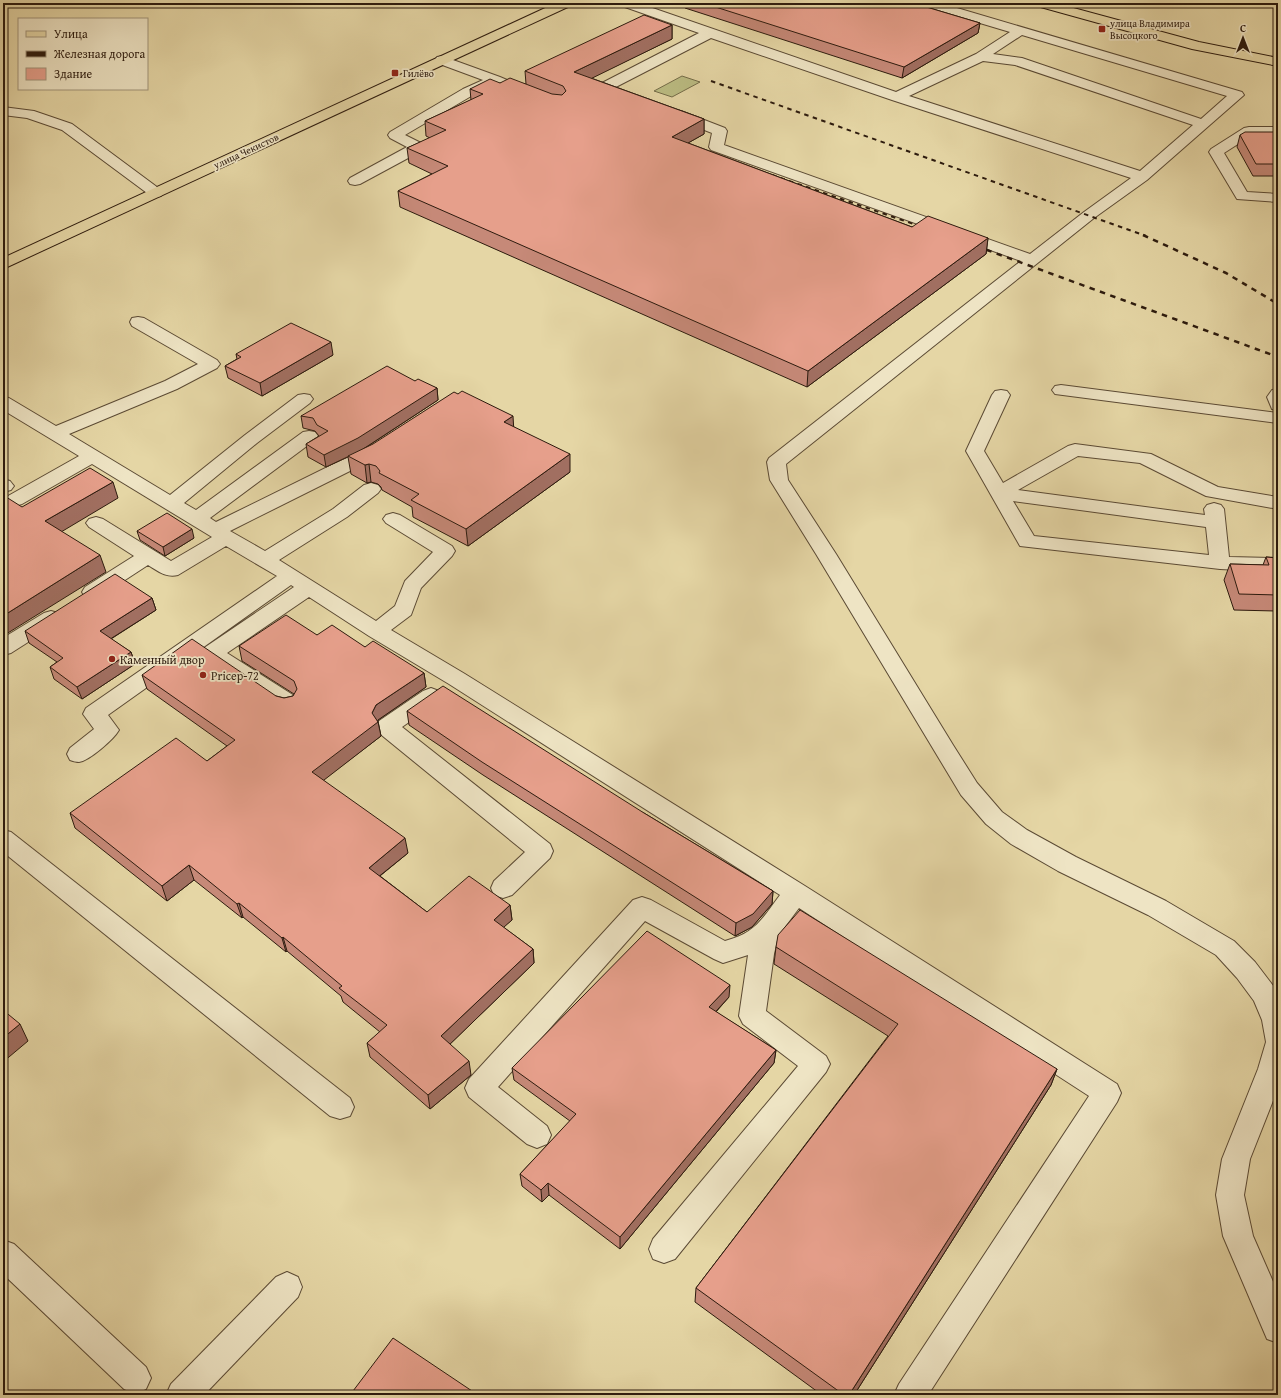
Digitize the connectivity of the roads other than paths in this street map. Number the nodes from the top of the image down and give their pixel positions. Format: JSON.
{"nodes":[{"id":1,"x":538,"y":3,"type":"edge"},
{"id":2,"x":566,"y":3,"type":"edge"},
{"id":3,"x":626,"y":3,"type":"edge"},
{"id":4,"x":655,"y":3,"type":"edge"},
{"id":5,"x":927,"y":3,"type":"edge"},
{"id":6,"x":1042,"y":3,"type":"edge"},
{"id":7,"x":643,"y":9,"type":"junction"},
{"id":8,"x":1020,"y":31,"type":"junction"},
{"id":9,"x":710,"y":33,"type":"junction"},
{"id":10,"x":489,"y":38,"type":"junction"},
{"id":11,"x":981,"y":57,"type":"junction"},
{"id":12,"x":442,"y":60,"type":"junction"},
{"id":13,"x":1278,"y":62,"type":"edge"},
{"id":14,"x":495,"y":80,"type":"junction"},
{"id":15,"x":516,"y":88,"type":"edge"},
{"id":16,"x":619,"y":92,"type":"edge"},
{"id":17,"x":897,"y":96,"type":"junction"},
{"id":18,"x":662,"y":109,"type":"edge"},
{"id":19,"x":3,"y":111,"type":"edge"},
{"id":20,"x":1203,"y":124,"type":"junction"},
{"id":21,"x":1278,"y":131,"type":"edge"},
{"id":22,"x":1142,"y":176,"type":"junction"},
{"id":23,"x":355,"y":180,"type":"dead end"},
{"id":24,"x":156,"y":193,"type":"junction"},
{"id":25,"x":1278,"y":198,"type":"edge"},
{"id":26,"x":1033,"y":260,"type":"junction"},
{"id":27,"x":3,"y":264,"type":"edge"},
{"id":28,"x":138,"y":322,"type":"dead end"},
{"id":29,"x":1061,"y":390,"type":"dead end"},
{"id":30,"x":1278,"y":394,"type":"edge"},
{"id":31,"x":1001,"y":395,"type":"dead end"},
{"id":32,"x":304,"y":399,"type":"dead end"},
{"id":33,"x":1278,"y":405,"type":"edge"},
{"id":34,"x":6,"y":407,"type":"edge"},
{"id":35,"x":1278,"y":418,"type":"edge"},
{"id":36,"x":56,"y":433,"type":"junction"},
{"id":37,"x":309,"y":436,"type":"dead end"},
{"id":38,"x":386,"y":443,"type":"edge"},
{"id":39,"x":93,"y":456,"type":"junction"},
{"id":40,"x":371,"y":489,"type":"dead end"},
{"id":41,"x":7,"y":490,"type":"edge"},
{"id":42,"x":1213,"y":492,"type":"junction"},
{"id":43,"x":998,"y":494,"type":"junction"},
{"id":44,"x":1278,"y":503,"type":"edge"},
{"id":45,"x":171,"y":504,"type":"junction"},
{"id":46,"x":393,"y":519,"type":"dead end"},
{"id":47,"x":1215,"y":522,"type":"junction"},
{"id":48,"x":96,"y":523,"type":"dead end"},
{"id":49,"x":213,"y":529,"type":"junction"},
{"id":50,"x":148,"y":556,"type":"junction"},
{"id":51,"x":265,"y":560,"type":"junction"},
{"id":52,"x":1220,"y":563,"type":"junction"},
{"id":53,"x":1278,"y":564,"type":"edge"},
{"id":54,"x":300,"y":582,"type":"junction"},
{"id":55,"x":376,"y":631,"type":"junction"},
{"id":56,"x":3,"y":648,"type":"edge"},
{"id":57,"x":457,"y":679,"type":"junction"},
{"id":58,"x":288,"y":703,"type":"edge"},
{"id":59,"x":78,"y":754,"type":"dead end"},
{"id":60,"x":3,"y":840,"type":"edge"},
{"id":61,"x":503,"y":888,"type":"dead end"},
{"id":62,"x":796,"y":893,"type":"junction"},
{"id":63,"x":766,"y":933,"type":"junction"},
{"id":64,"x":1278,"y":1040,"type":"edge"},
{"id":65,"x":1278,"y":1044,"type":"edge"},
{"id":66,"x":340,"y":1107,"type":"dead end"},
{"id":67,"x":537,"y":1135,"type":"dead end"},
{"id":68,"x":664,"y":1249,"type":"dead end"},
{"id":69,"x":3,"y":1254,"type":"edge"},
{"id":70,"x":287,"y":1287,"type":"dead end"},
{"id":71,"x":1278,"y":1328,"type":"edge"},
{"id":72,"x":135,"y":1378,"type":"dead end"},
{"id":73,"x":182,"y":1395,"type":"edge"},
{"id":74,"x":910,"y":1395,"type":"edge"}],
"edges":[{"from":1,"to":10,"type":"main road"},
{"from":2,"to":10,"type":"main road"},
{"from":3,"to":7,"type":"lane"},
{"from":4,"to":7,"type":"lane"},
{"from":5,"to":8,"type":"lane"},
{"from":6,"to":13,"type":"main road"},
{"from":7,"to":9,"type":"lane"},
{"from":8,"to":11,"type":"lane"},
{"from":8,"to":20,"type":"lane"},
{"from":9,"to":16,"type":"lane"},
{"from":9,"to":17,"type":"lane"},
{"from":10,"to":12,"type":"main road","name":"улица Чекистов"},
{"from":11,"to":17,"type":"lane"},
{"from":11,"to":20,"type":"lane"},
{"from":12,"to":14,"type":"lane"},
{"from":12,"to":24,"type":"main road","name":"улица Чекистов"},
{"from":14,"to":15,"type":"lane"},
{"from":14,"to":23,"type":"lane"},
{"from":17,"to":22,"type":"lane"},
{"from":18,"to":26,"type":"lane"},
{"from":19,"to":24,"type":"lane"},
{"from":20,"to":22,"type":"lane"},
{"from":21,"to":25,"type":"lane"},
{"from":22,"to":26,"type":"lane"},
{"from":24,"to":27,"type":"main road","name":"улица Чекистов"},
{"from":26,"to":64,"type":"lane"},
{"from":28,"to":36,"type":"lane"},
{"from":29,"to":35,"type":"lane"},
{"from":30,"to":33,"type":"lane"},
{"from":31,"to":43,"type":"lane"},
{"from":32,"to":45,"type":"lane"},
{"from":34,"to":36,"type":"lane"},
{"from":36,"to":39,"type":"lane"},
{"from":37,"to":49,"type":"lane"},
{"from":38,"to":49,"type":"lane"},
{"from":39,"to":41,"type":"lane"},
{"from":39,"to":45,"type":"lane"},
{"from":40,"to":51,"type":"lane"},
{"from":42,"to":43,"type":"lane"},
{"from":42,"to":44,"type":"lane"},
{"from":42,"to":47,"type":"lane"},
{"from":43,"to":47,"type":"lane"},
{"from":43,"to":52,"type":"lane"},
{"from":45,"to":49,"type":"lane"},
{"from":46,"to":55,"type":"lane"},
{"from":47,"to":52,"type":"lane"},
{"from":48,"to":50,"type":"lane"},
{"from":49,"to":50,"type":"lane"},
{"from":49,"to":51,"type":"lane"},
{"from":50,"to":56,"type":"lane"},
{"from":51,"to":54,"type":"lane"},
{"from":52,"to":53,"type":"lane"},
{"from":54,"to":55,"type":"lane"},
{"from":54,"to":58,"type":"lane"},
{"from":54,"to":59,"type":"lane"},
{"from":55,"to":57,"type":"lane"},
{"from":57,"to":61,"type":"lane"},
{"from":57,"to":62,"type":"lane"},
{"from":60,"to":66,"type":"lane"},
{"from":62,"to":63,"type":"lane"},
{"from":62,"to":74,"type":"lane"},
{"from":63,"to":67,"type":"lane"},
{"from":63,"to":68,"type":"lane"},
{"from":65,"to":71,"type":"lane"},
{"from":69,"to":72,"type":"lane"},
{"from":70,"to":73,"type":"lane"}]}
